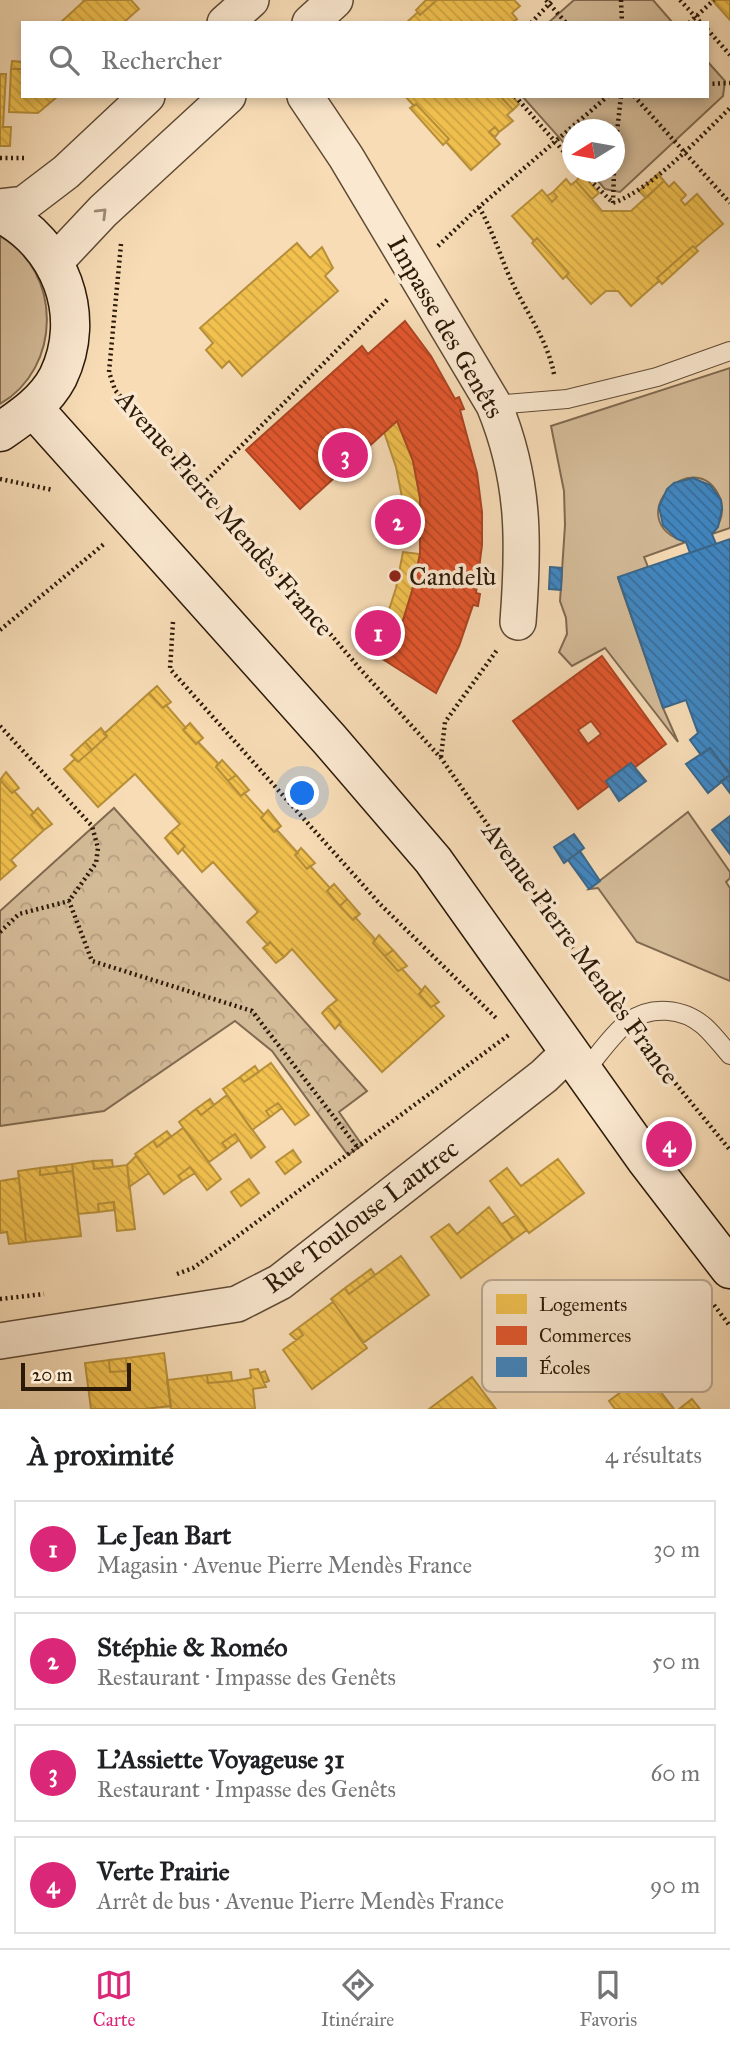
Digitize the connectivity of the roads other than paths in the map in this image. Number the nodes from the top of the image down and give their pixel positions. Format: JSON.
{"nodes":[{"id":1,"x":335,"y":0,"type":"edge"},
{"id":2,"x":312,"y":21,"type":"edge"},
{"id":3,"x":145,"y":98,"type":"edge"},
{"id":4,"x":226,"y":98,"type":"edge"},
{"id":5,"x":306,"y":98,"type":"edge"},
{"id":6,"x":0,"y":207,"type":"edge"},
{"id":7,"x":0,"y":213,"type":"edge"},
{"id":8,"x":55,"y":262,"type":"junction"},
{"id":9,"x":730,"y":351,"type":"edge"},
{"id":10,"x":494,"y":405,"type":"junction"},
{"id":11,"x":34,"y":409,"type":"junction"},
{"id":12,"x":0,"y":432,"type":"edge"},
{"id":13,"x":518,"y":622,"type":"road end"},
{"id":14,"x":730,"y":1055,"type":"edge"},
{"id":15,"x":577,"y":1062,"type":"junction"},
{"id":16,"x":730,"y":1269,"type":"edge"},
{"id":17,"x":0,"y":1341,"type":"edge"}],
"edges":[{"from":1,"to":2,"type":"street"},
{"from":3,"to":6,"type":"street"},
{"from":8,"to":4,"type":"street","one_way":true},
{"from":5,"to":10,"type":"street","name":"Impasse des Genêts"},
{"from":7,"to":8,"type":"street"},
{"from":8,"to":11,"type":"street"},
{"from":9,"to":10,"type":"lane"},
{"from":10,"to":13,"type":"street","name":"Impasse des Genêts"},
{"from":11,"to":12,"type":"street"},
{"from":11,"to":15,"type":"street"},
{"from":14,"to":15,"type":"lane"},
{"from":15,"to":16,"type":"street"},
{"from":15,"to":17,"type":"street","name":"Rue Toulouse Lautrec"}]}
